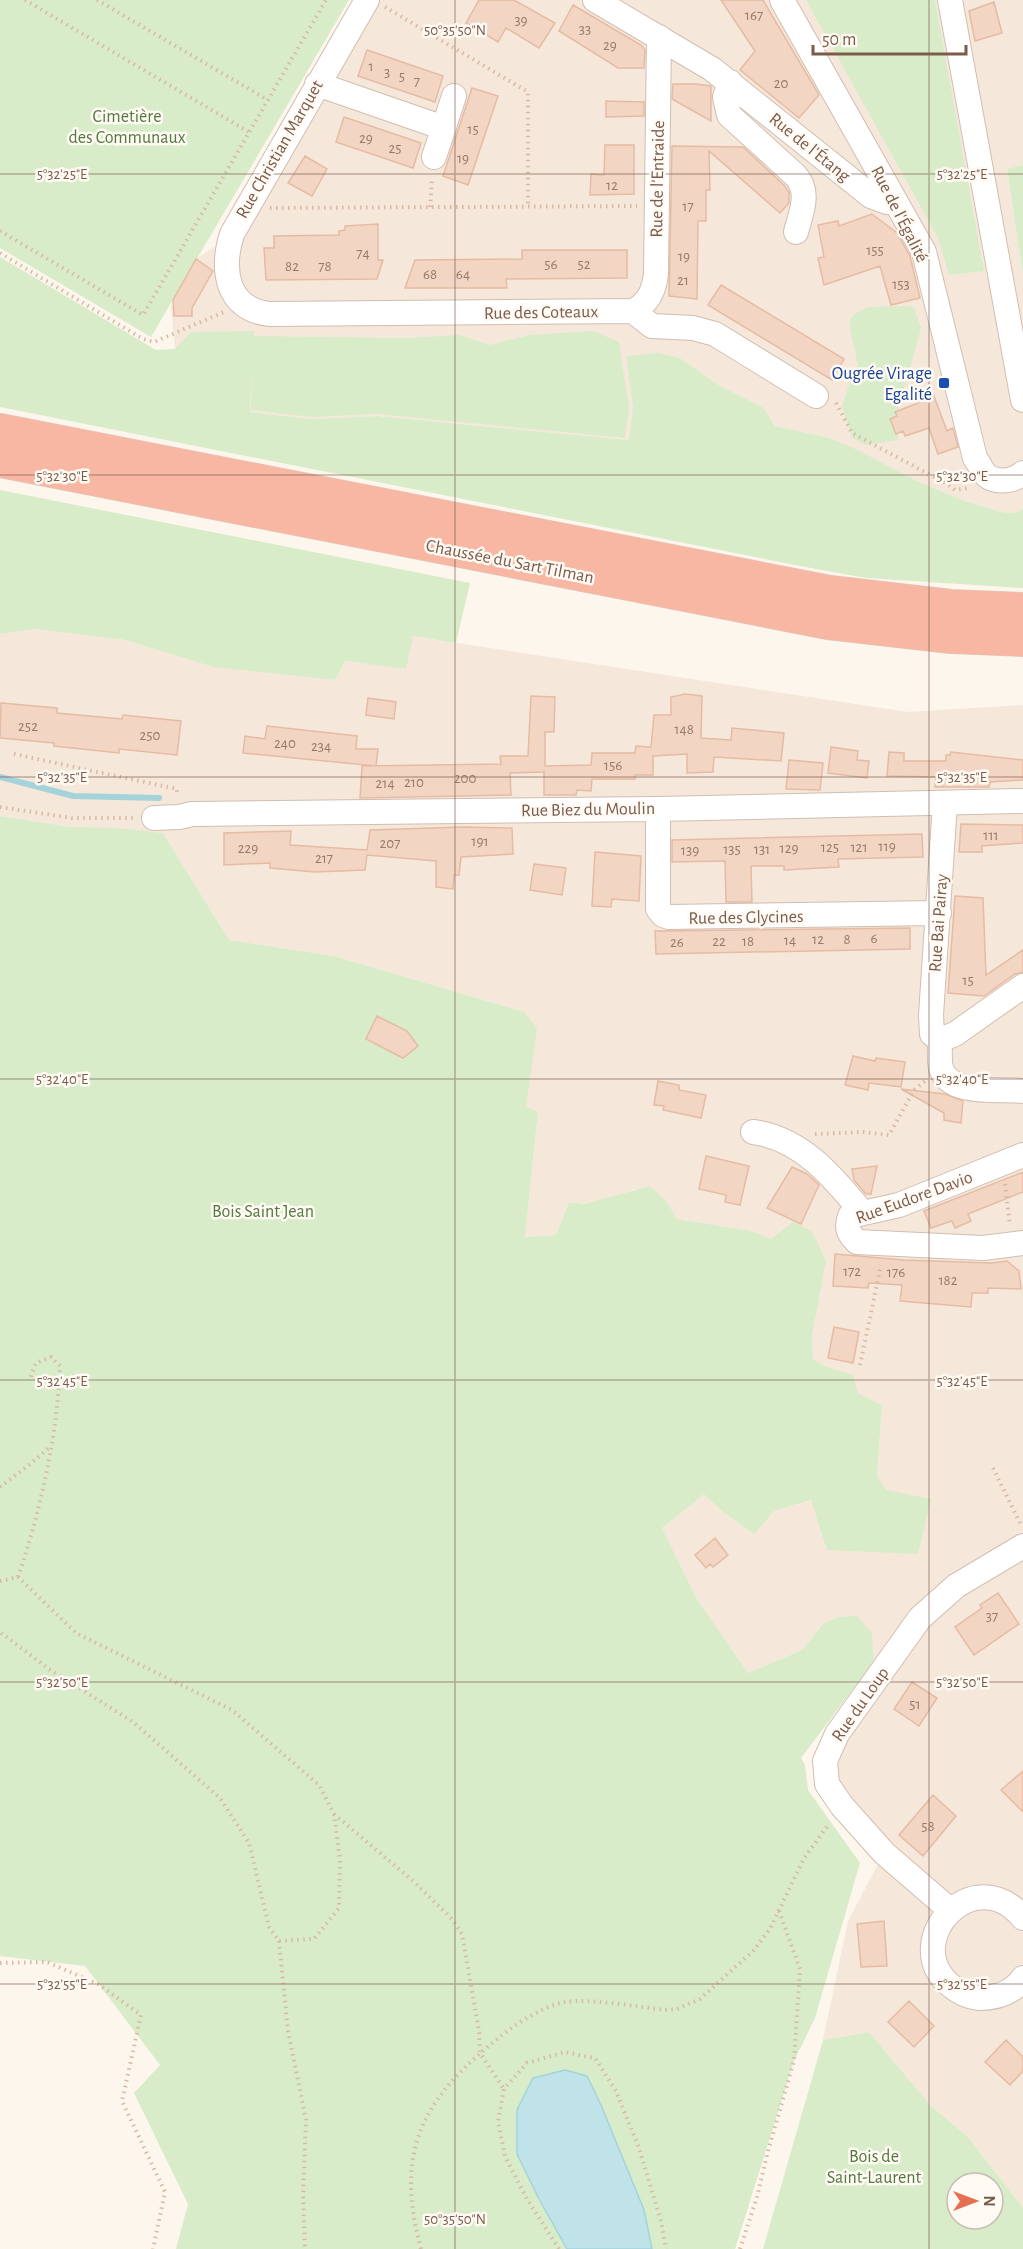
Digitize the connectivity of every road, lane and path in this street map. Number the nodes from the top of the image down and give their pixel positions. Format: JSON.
{"nodes":[{"id":1,"x":25,"y":0,"type":"edge"},
{"id":2,"x":98,"y":0,"type":"edge"},
{"id":3,"x":326,"y":0,"type":"edge"},
{"id":4,"x":595,"y":0,"type":"edge"},
{"id":5,"x":783,"y":0,"type":"edge"},
{"id":6,"x":950,"y":0,"type":"edge"},
{"id":7,"x":376,"y":3,"type":"edge"},
{"id":8,"x":659,"y":37,"type":"junction"},
{"id":9,"x":730,"y":82,"type":"junction"},
{"id":10,"x":317,"y":84,"type":"junction"},
{"id":11,"x":454,"y":96,"type":"dead end"},
{"id":12,"x":268,"y":100,"type":"junction"},
{"id":13,"x":444,"y":128,"type":"junction"},
{"id":14,"x":249,"y":132,"type":"junction"},
{"id":15,"x":434,"y":157,"type":"joint"},
{"id":16,"x":894,"y":199,"type":"junction"},
{"id":17,"x":528,"y":206,"type":"junction"},
{"id":18,"x":656,"y":206,"type":"junction"},
{"id":19,"x":430,"y":207,"type":"junction"},
{"id":20,"x":245,"y":208,"type":"junction"},
{"id":21,"x":0,"y":231,"type":"edge"},
{"id":22,"x":796,"y":232,"type":"dead end"},
{"id":23,"x":0,"y":253,"type":"edge"},
{"id":24,"x":243,"y":303,"type":"junction"},
{"id":25,"x":633,"y":311,"type":"junction"},
{"id":26,"x":825,"y":398,"type":"joint"},
{"id":27,"x":1023,"y":400,"type":"edge"},
{"id":28,"x":0,"y":430,"type":"edge"},
{"id":29,"x":0,"y":461,"type":"edge"},
{"id":30,"x":1023,"y":473,"type":"edge"},
{"id":31,"x":987,"y":476,"type":"junction"},
{"id":32,"x":1023,"y":609,"type":"edge"},
{"id":33,"x":1023,"y":640,"type":"edge"},
{"id":34,"x":14,"y":754,"type":"dead end"},
{"id":35,"x":1023,"y":801,"type":"edge"},
{"id":36,"x":945,"y":802,"type":"junction"},
{"id":37,"x":0,"y":807,"type":"edge"},
{"id":38,"x":658,"y":809,"type":"junction"},
{"id":39,"x":179,"y":817,"type":"junction"},
{"id":40,"x":154,"y":818,"type":"joint"},
{"id":41,"x":939,"y":914,"type":"junction"},
{"id":42,"x":1023,"y":986,"type":"edge"},
{"id":43,"x":940,"y":1040,"type":"junction"},
{"id":44,"x":1023,"y":1090,"type":"edge"},
{"id":45,"x":910,"y":1097,"type":"dead end"},
{"id":46,"x":753,"y":1132,"type":"dead end"},
{"id":47,"x":781,"y":1138,"type":"junction"},
{"id":48,"x":1013,"y":1159,"type":"edge"},
{"id":49,"x":862,"y":1212,"type":"junction"},
{"id":50,"x":885,"y":1244,"type":"junction"},
{"id":51,"x":1018,"y":1244,"type":"edge"},
{"id":52,"x":860,"y":1365,"type":"dead end"},
{"id":53,"x":29,"y":1381,"type":"dead end"},
{"id":54,"x":51,"y":1446,"type":"junction"},
{"id":55,"x":993,"y":1468,"type":"dead end"},
{"id":56,"x":0,"y":1487,"type":"edge"},
{"id":57,"x":1023,"y":1528,"type":"edge"},
{"id":58,"x":1023,"y":1546,"type":"edge"},
{"id":59,"x":18,"y":1576,"type":"junction"},
{"id":60,"x":0,"y":1581,"type":"edge"},
{"id":61,"x":0,"y":1632,"type":"edge"},
{"id":62,"x":842,"y":1806,"type":"junction"},
{"id":63,"x":334,"y":1814,"type":"junction"},
{"id":64,"x":1021,"y":1909,"type":"edge"},
{"id":65,"x":951,"y":1910,"type":"junction"},
{"id":66,"x":779,"y":1911,"type":"junction"},
{"id":67,"x":279,"y":1941,"type":"junction"},
{"id":68,"x":0,"y":1963,"type":"edge"},
{"id":69,"x":1022,"y":1983,"type":"edge"},
{"id":70,"x":480,"y":2054,"type":"junction"},
{"id":71,"x":504,"y":2089,"type":"junction"},
{"id":72,"x":153,"y":2249,"type":"edge"},
{"id":73,"x":305,"y":2249,"type":"edge"},
{"id":74,"x":421,"y":2249,"type":"edge"},
{"id":75,"x":559,"y":2249,"type":"edge"},
{"id":76,"x":666,"y":2249,"type":"edge"},
{"id":77,"x":740,"y":2249,"type":"edge"}],
"edges":[{"from":1,"to":14,"type":"path"},
{"from":2,"to":12,"type":"path"},
{"from":3,"to":12,"type":"path"},
{"from":4,"to":8,"type":"street","name":"Rue de l'Étang"},
{"from":5,"to":16,"type":"street","name":"Rue de l'Égalité"},
{"from":6,"to":27,"type":"street"},
{"from":7,"to":10,"type":"street","name":"Rue Christian Marquet"},
{"from":7,"to":17,"type":"path"},
{"from":8,"to":9,"type":"street","name":"Rue de l'Étang"},
{"from":8,"to":18,"type":"street","name":"Rue de l'Entraide"},
{"from":9,"to":16,"type":"street","name":"Rue de l'Étang"},
{"from":9,"to":22,"type":"street","name":"Rue de l'Étang"},
{"from":10,"to":13,"type":"street"},
{"from":10,"to":20,"type":"street","name":"Rue Christian Marquet"},
{"from":11,"to":13,"type":"street"},
{"from":12,"to":14,"type":"path"},
{"from":13,"to":15,"type":"street"},
{"from":14,"to":21,"type":"path"},
{"from":15,"to":19,"type":"path"},
{"from":16,"to":31,"type":"street","name":"Rue de l'Égalité"},
{"from":17,"to":18,"type":"path"},
{"from":17,"to":19,"type":"path"},
{"from":18,"to":25,"type":"street","name":"Rue de l'Entraide"},
{"from":19,"to":20,"type":"path"},
{"from":20,"to":24,"type":"street","name":"Rue Christian Marquet"},
{"from":23,"to":24,"type":"path"},
{"from":24,"to":25,"type":"street","name":"Rue des Coteaux"},
{"from":25,"to":26,"type":"street"},
{"from":26,"to":31,"type":"path"},
{"from":28,"to":32,"type":"highway","name":"Chaussée du Sart Tilman"},
{"from":29,"to":33,"type":"highway","name":"Chaussée du Sart Tilman"},
{"from":30,"to":31,"type":"street"},
{"from":34,"to":39,"type":"path"},
{"from":35,"to":36,"type":"street","name":"Rue Biez du Moulin"},
{"from":36,"to":38,"type":"street","name":"Rue Biez du Moulin"},
{"from":36,"to":41,"type":"street","name":"Rue Bai Pairay"},
{"from":37,"to":40,"type":"path"},
{"from":38,"to":39,"type":"street","name":"Rue Biez du Moulin"},
{"from":38,"to":41,"type":"street","name":"Rue des Glycines"},
{"from":39,"to":40,"type":"street","name":"Rue Biez du Moulin"},
{"from":41,"to":43,"type":"street","name":"Rue Bai Pairay"},
{"from":42,"to":43,"type":"street"},
{"from":43,"to":44,"type":"street"},
{"from":45,"to":47,"type":"path"},
{"from":46,"to":47,"type":"street"},
{"from":47,"to":49,"type":"street"},
{"from":48,"to":49,"type":"street","name":"Rue Eudore Davio"},
{"from":48,"to":51,"type":"path"},
{"from":49,"to":50,"type":"street","name":"Rue Eudore Davio"},
{"from":50,"to":51,"type":"street","name":"Rue Eudore Davio"},
{"from":50,"to":52,"type":"path"},
{"from":53,"to":54,"type":"path"},
{"from":54,"to":56,"type":"path"},
{"from":54,"to":59,"type":"path"},
{"from":55,"to":57,"type":"path"},
{"from":58,"to":62,"type":"street","name":"Rue du Loup"},
{"from":59,"to":60,"type":"path"},
{"from":59,"to":63,"type":"path"},
{"from":61,"to":67,"type":"path"},
{"from":62,"to":65,"type":"street","name":"Rue du Loup"},
{"from":62,"to":66,"type":"path"},
{"from":63,"to":67,"type":"path"},
{"from":63,"to":70,"type":"path"},
{"from":64,"to":65,"type":"street"},
{"from":65,"to":69,"type":"street"},
{"from":66,"to":70,"type":"path"},
{"from":66,"to":77,"type":"path"},
{"from":67,"to":73,"type":"path"},
{"from":68,"to":72,"type":"path"},
{"from":70,"to":71,"type":"path"},
{"from":70,"to":74,"type":"path"},
{"from":71,"to":75,"type":"path"},
{"from":71,"to":76,"type":"path"}]}
